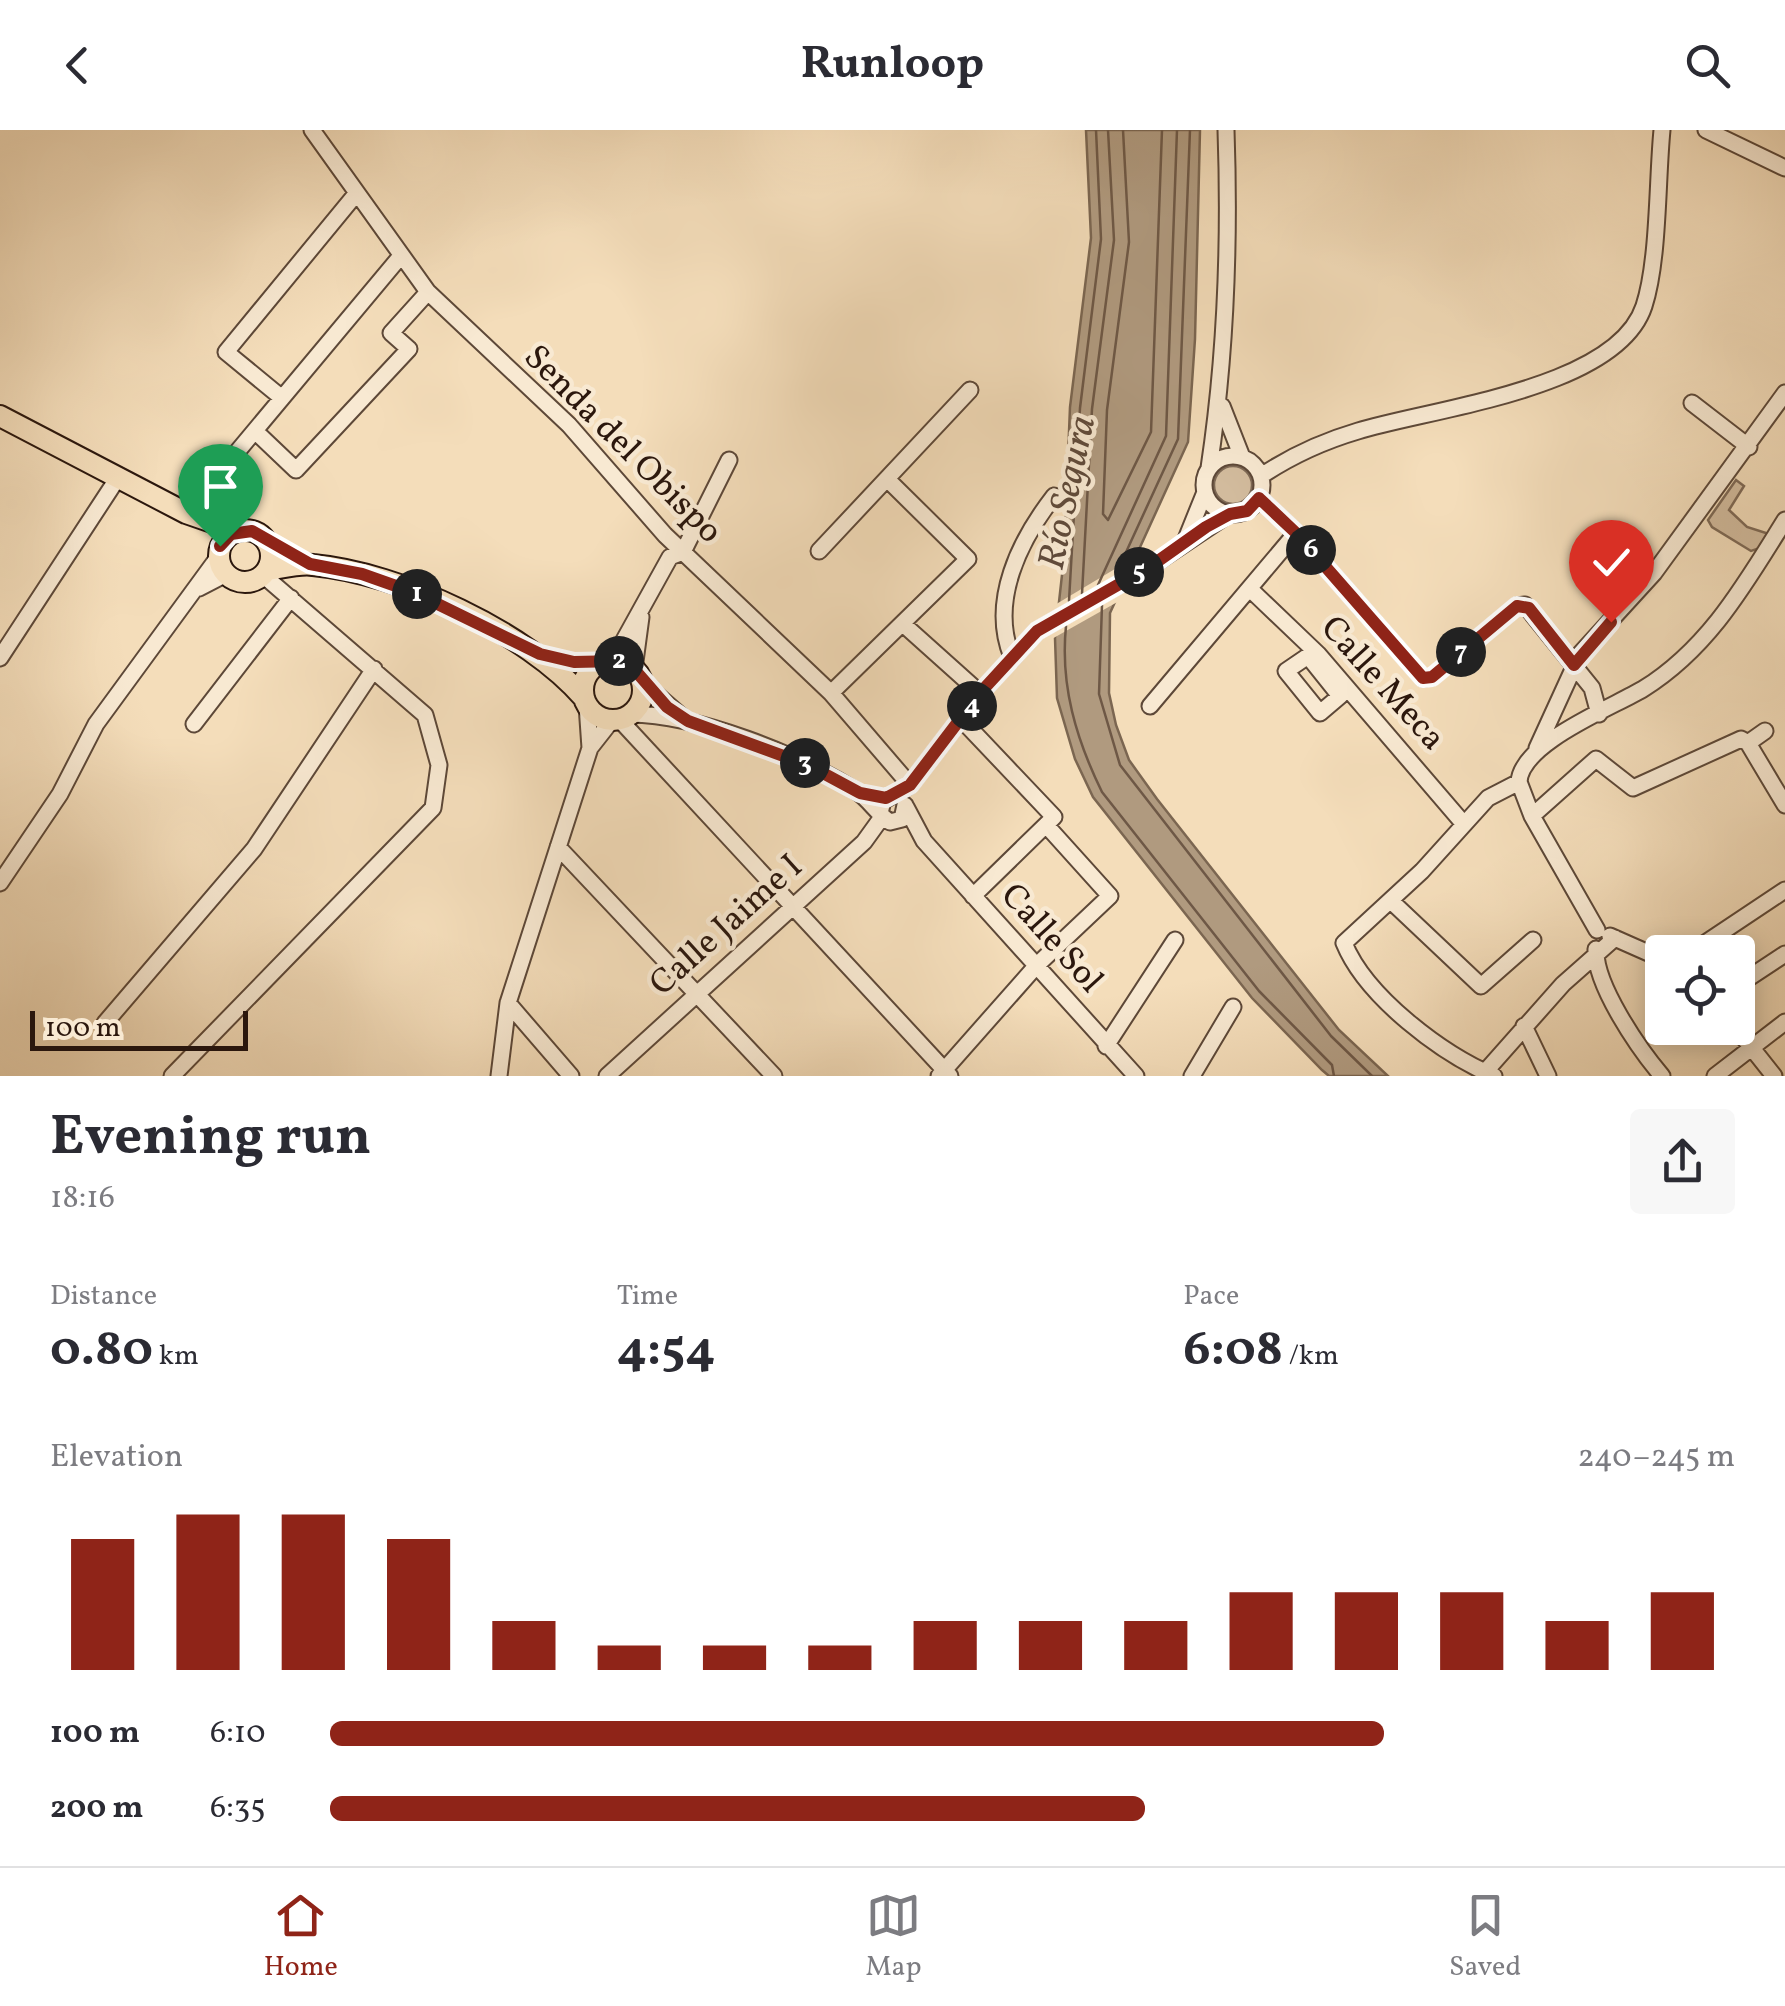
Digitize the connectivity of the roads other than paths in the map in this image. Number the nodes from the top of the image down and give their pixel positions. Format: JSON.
{"nodes":[{"id":1,"x":312,"y":130,"type":"edge"},
{"id":2,"x":1226,"y":130,"type":"edge"},
{"id":3,"x":1662,"y":130,"type":"edge"},
{"id":4,"x":1706,"y":130,"type":"edge"},
{"id":5,"x":1785,"y":168,"type":"edge"},
{"id":6,"x":356,"y":194,"type":"junction"},
{"id":7,"x":400,"y":258,"type":"junction"},
{"id":8,"x":428,"y":292,"type":"junction"},
{"id":9,"x":970,"y":390,"type":"dead end"},
{"id":10,"x":1220,"y":392,"type":"junction"},
{"id":11,"x":1785,"y":393,"type":"edge"},
{"id":12,"x":282,"y":398,"type":"junction"},
{"id":13,"x":1692,"y":402,"type":"dead end"},
{"id":14,"x":0,"y":416,"type":"edge"},
{"id":15,"x":255,"y":431,"type":"junction"},
{"id":16,"x":1749,"y":448,"type":"junction"},
{"id":17,"x":1242,"y":457,"type":"junction"},
{"id":18,"x":730,"y":460,"type":"dead end"},
{"id":19,"x":1210,"y":468,"type":"junction"},
{"id":20,"x":118,"y":476,"type":"junction"},
{"id":21,"x":1261,"y":476,"type":"junction"},
{"id":22,"x":887,"y":479,"type":"junction"},
{"id":23,"x":1205,"y":492,"type":"junction"},
{"id":24,"x":1054,"y":496,"type":"dead end"},
{"id":25,"x":1259,"y":498,"type":"junction"},
{"id":26,"x":186,"y":514,"type":"junction"},
{"id":27,"x":1230,"y":514,"type":"junction"},
{"id":28,"x":1785,"y":520,"type":"edge"},
{"id":29,"x":248,"y":532,"type":"junction"},
{"id":30,"x":1296,"y":533,"type":"junction"},
{"id":31,"x":1182,"y":547,"type":"junction"},
{"id":32,"x":819,"y":551,"type":"dead end"},
{"id":33,"x":683,"y":552,"type":"junction"},
{"id":34,"x":221,"y":562,"type":"junction"},
{"id":35,"x":310,"y":564,"type":"junction"},
{"id":36,"x":265,"y":572,"type":"junction"},
{"id":37,"x":1250,"y":590,"type":"junction"},
{"id":38,"x":291,"y":598,"type":"junction"},
{"id":39,"x":641,"y":613,"type":"junction"},
{"id":40,"x":903,"y":624,"type":"junction"},
{"id":41,"x":540,"y":654,"type":"junction"},
{"id":42,"x":1012,"y":657,"type":"junction"},
{"id":43,"x":0,"y":658,"type":"edge"},
{"id":44,"x":606,"y":661,"type":"junction"},
{"id":45,"x":374,"y":668,"type":"junction"},
{"id":46,"x":1575,"y":670,"type":"junction"},
{"id":47,"x":638,"y":676,"type":"junction"},
{"id":48,"x":831,"y":693,"type":"junction"},
{"id":49,"x":980,"y":693,"type":"junction"},
{"id":50,"x":585,"y":702,"type":"junction"},
{"id":51,"x":1150,"y":706,"type":"dead end"},
{"id":52,"x":1605,"y":711,"type":"junction"},
{"id":53,"x":1548,"y":717,"type":"junction"},
{"id":54,"x":620,"y":718,"type":"junction"},
{"id":55,"x":962,"y":720,"type":"junction"},
{"id":56,"x":688,"y":721,"type":"junction"},
{"id":57,"x":194,"y":724,"type":"dead end"},
{"id":58,"x":1765,"y":731,"type":"dead end"},
{"id":59,"x":1565,"y":734,"type":"junction"},
{"id":60,"x":1748,"y":743,"type":"junction"},
{"id":61,"x":590,"y":748,"type":"junction"},
{"id":62,"x":1536,"y":748,"type":"junction"},
{"id":63,"x":1519,"y":782,"type":"junction"},
{"id":64,"x":910,"y":785,"type":"junction"},
{"id":65,"x":1785,"y":805,"type":"edge"},
{"id":66,"x":892,"y":808,"type":"junction"},
{"id":67,"x":1532,"y":816,"type":"junction"},
{"id":68,"x":1463,"y":824,"type":"junction"},
{"id":69,"x":1046,"y":825,"type":"junction"},
{"id":70,"x":558,"y":847,"type":"junction"},
{"id":71,"x":0,"y":882,"type":"edge"},
{"id":72,"x":1785,"y":890,"type":"edge"},
{"id":73,"x":972,"y":896,"type":"junction"},
{"id":74,"x":1391,"y":901,"type":"junction"},
{"id":75,"x":791,"y":907,"type":"junction"},
{"id":76,"x":1597,"y":930,"type":"junction"},
{"id":77,"x":1715,"y":935,"type":"edge"},
{"id":78,"x":1616,"y":938,"type":"junction"},
{"id":79,"x":1175,"y":940,"type":"dead end"},
{"id":80,"x":1534,"y":940,"type":"dead end"},
{"id":81,"x":1645,"y":952,"type":"edge"},
{"id":82,"x":1596,"y":953,"type":"junction"},
{"id":83,"x":1785,"y":954,"type":"edge"},
{"id":84,"x":1037,"y":965,"type":"junction"},
{"id":85,"x":1755,"y":974,"type":"edge"},
{"id":86,"x":696,"y":995,"type":"junction"},
{"id":87,"x":508,"y":1003,"type":"junction"},
{"id":88,"x":1233,"y":1007,"type":"dead end"},
{"id":89,"x":1785,"y":1022,"type":"edge"},
{"id":90,"x":105,"y":1023,"type":"dead end"},
{"id":91,"x":1524,"y":1026,"type":"junction"},
{"id":92,"x":1755,"y":1042,"type":"edge"},
{"id":93,"x":1751,"y":1045,"type":"edge"},
{"id":94,"x":1753,"y":1045,"type":"edge"},
{"id":95,"x":1106,"y":1046,"type":"junction"},
{"id":96,"x":944,"y":1074,"type":"edge"},
{"id":97,"x":1489,"y":1074,"type":"edge"},
{"id":98,"x":172,"y":1076,"type":"edge"},
{"id":99,"x":499,"y":1076,"type":"edge"},
{"id":100,"x":571,"y":1076,"type":"edge"},
{"id":101,"x":607,"y":1076,"type":"edge"},
{"id":102,"x":774,"y":1076,"type":"edge"},
{"id":103,"x":1136,"y":1076,"type":"edge"},
{"id":104,"x":1192,"y":1076,"type":"edge"},
{"id":105,"x":1548,"y":1076,"type":"edge"},
{"id":106,"x":1662,"y":1076,"type":"edge"},
{"id":107,"x":1715,"y":1076,"type":"edge"},
{"id":108,"x":1774,"y":1076,"type":"edge"}],
"edges":[{"from":1,"to":6,"type":"street","name":"Senda del Obispo"},
{"from":2,"to":10,"type":"street"},
{"from":3,"to":21,"type":"street"},
{"from":4,"to":5,"type":"street"},
{"from":6,"to":7,"type":"street","name":"Senda del Obispo"},
{"from":6,"to":12,"type":"street"},
{"from":7,"to":8,"type":"street","name":"Senda del Obispo"},
{"from":7,"to":12,"type":"street"},
{"from":8,"to":15,"type":"street"},
{"from":8,"to":33,"type":"street","name":"Senda del Obispo"},
{"from":9,"to":22,"type":"street"},
{"from":10,"to":17,"type":"street"},
{"from":10,"to":19,"type":"street"},
{"from":11,"to":16,"type":"street"},
{"from":12,"to":15,"type":"street"},
{"from":13,"to":16,"type":"street"},
{"from":14,"to":20,"type":"main road"},
{"from":15,"to":26,"type":"street"},
{"from":16,"to":46,"type":"street"},
{"from":17,"to":19,"type":"street"},
{"from":17,"to":21,"type":"street"},
{"from":18,"to":33,"type":"street"},
{"from":19,"to":23,"type":"street"},
{"from":20,"to":26,"type":"main road"},
{"from":20,"to":43,"type":"street"},
{"from":21,"to":25,"type":"street"},
{"from":22,"to":32,"type":"street"},
{"from":22,"to":40,"type":"street"},
{"from":23,"to":27,"type":"street"},
{"from":23,"to":31,"type":"street"},
{"from":24,"to":42,"type":"street"},
{"from":25,"to":27,"type":"street"},
{"from":25,"to":30,"type":"street"},
{"from":26,"to":29,"type":"main road"},
{"from":26,"to":34,"type":"main road"},
{"from":27,"to":31,"type":"street"},
{"from":28,"to":52,"type":"street"},
{"from":29,"to":34,"type":"main road"},
{"from":29,"to":35,"type":"main road"},
{"from":29,"to":36,"type":"main road"},
{"from":30,"to":37,"type":"street"},
{"from":30,"to":46,"type":"street"},
{"from":31,"to":42,"type":"street"},
{"from":33,"to":39,"type":"street"},
{"from":33,"to":48,"type":"street","name":"Senda del Obispo"},
{"from":34,"to":36,"type":"main road"},
{"from":34,"to":71,"type":"street"},
{"from":35,"to":36,"type":"main road"},
{"from":35,"to":41,"type":"main road"},
{"from":36,"to":38,"type":"street"},
{"from":37,"to":51,"type":"street"},
{"from":37,"to":68,"type":"street","name":"Calle Meca"},
{"from":38,"to":45,"type":"street"},
{"from":38,"to":57,"type":"street"},
{"from":39,"to":44,"type":"street"},
{"from":39,"to":47,"type":"street"},
{"from":40,"to":48,"type":"street"},
{"from":40,"to":49,"type":"street"},
{"from":41,"to":44,"type":"main road"},
{"from":41,"to":50,"type":"main road"},
{"from":42,"to":49,"type":"street"},
{"from":44,"to":47,"type":"main road"},
{"from":44,"to":50,"type":"main road"},
{"from":45,"to":90,"type":"street"},
{"from":45,"to":98,"type":"street"},
{"from":46,"to":52,"type":"street"},
{"from":46,"to":53,"type":"street"},
{"from":47,"to":54,"type":"main road"},
{"from":47,"to":56,"type":"street"},
{"from":48,"to":64,"type":"street","name":"Senda del Obispo"},
{"from":49,"to":55,"type":"street"},
{"from":50,"to":54,"type":"main road"},
{"from":50,"to":61,"type":"street"},
{"from":52,"to":59,"type":"street"},
{"from":53,"to":59,"type":"street"},
{"from":53,"to":62,"type":"street"},
{"from":54,"to":56,"type":"street"},
{"from":54,"to":61,"type":"street"},
{"from":54,"to":75,"type":"street"},
{"from":55,"to":64,"type":"street"},
{"from":55,"to":69,"type":"street"},
{"from":56,"to":66,"type":"street"},
{"from":58,"to":60,"type":"street"},
{"from":59,"to":62,"type":"street"},
{"from":60,"to":65,"type":"street"},
{"from":60,"to":67,"type":"street"},
{"from":61,"to":70,"type":"street"},
{"from":62,"to":63,"type":"street"},
{"from":63,"to":67,"type":"street"},
{"from":63,"to":68,"type":"street"},
{"from":64,"to":66,"type":"street"},
{"from":66,"to":73,"type":"street","name":"Calle Sol"},
{"from":66,"to":75,"type":"street","name":"Calle Jaime I"},
{"from":67,"to":76,"type":"street"},
{"from":68,"to":74,"type":"street"},
{"from":69,"to":73,"type":"street"},
{"from":69,"to":84,"type":"street"},
{"from":70,"to":86,"type":"street"},
{"from":70,"to":87,"type":"street"},
{"from":72,"to":77,"type":"street"},
{"from":73,"to":84,"type":"street","name":"Calle Sol"},
{"from":74,"to":80,"type":"street"},
{"from":74,"to":97,"type":"street"},
{"from":75,"to":86,"type":"street","name":"Calle Jaime I"},
{"from":75,"to":96,"type":"street"},
{"from":76,"to":78,"type":"street"},
{"from":76,"to":82,"type":"street"},
{"from":78,"to":81,"type":"street"},
{"from":78,"to":82,"type":"street"},
{"from":79,"to":95,"type":"street"},
{"from":82,"to":91,"type":"street"},
{"from":82,"to":106,"type":"street"},
{"from":83,"to":85,"type":"street"},
{"from":84,"to":95,"type":"street","name":"Calle Sol"},
{"from":84,"to":96,"type":"street"},
{"from":86,"to":101,"type":"street","name":"Calle Jaime I"},
{"from":86,"to":102,"type":"street"},
{"from":87,"to":99,"type":"street"},
{"from":87,"to":100,"type":"street"},
{"from":88,"to":104,"type":"street"},
{"from":89,"to":92,"type":"street"},
{"from":91,"to":97,"type":"street"},
{"from":91,"to":105,"type":"street"},
{"from":93,"to":107,"type":"street"},
{"from":94,"to":108,"type":"street"},
{"from":95,"to":103,"type":"street","name":"Calle Sol"}]}
